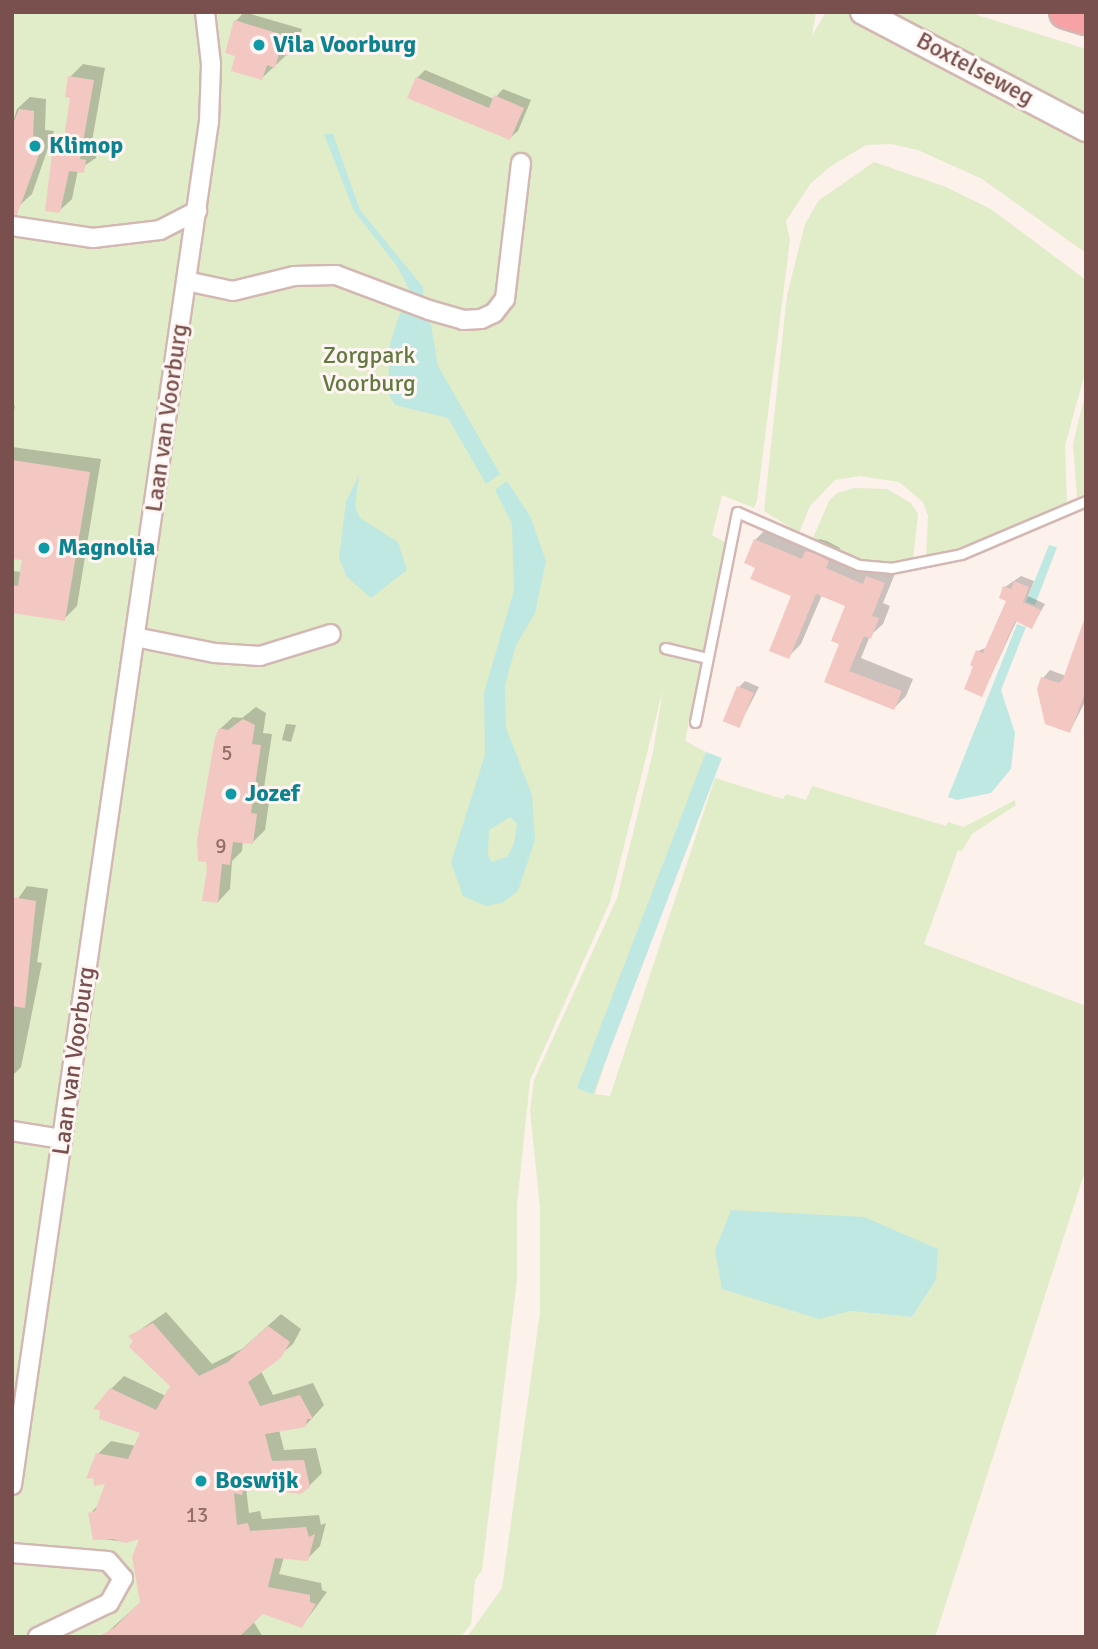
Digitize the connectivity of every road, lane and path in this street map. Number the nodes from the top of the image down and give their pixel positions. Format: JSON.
{"nodes":[{"id":1,"x":205,"y":12,"type":"edge"},
{"id":2,"x":863,"y":12,"type":"edge"},
{"id":3,"x":1066,"y":12,"type":"edge"},
{"id":4,"x":1086,"y":18,"type":"edge"},
{"id":5,"x":1086,"y":128,"type":"edge"},
{"id":6,"x":521,"y":163,"type":"dead end"},
{"id":7,"x":197,"y":211,"type":"junction"},
{"id":8,"x":12,"y":226,"type":"edge"},
{"id":9,"x":186,"y":281,"type":"junction"},
{"id":10,"x":1086,"y":501,"type":"edge"},
{"id":11,"x":331,"y":634,"type":"dead end"},
{"id":12,"x":135,"y":637,"type":"junction"},
{"id":13,"x":665,"y":648,"type":"dead end"},
{"id":14,"x":707,"y":658,"type":"junction"},
{"id":15,"x":695,"y":722,"type":"dead end"},
{"id":16,"x":12,"y":1131,"type":"edge"},
{"id":17,"x":62,"y":1139,"type":"junction"},
{"id":18,"x":12,"y":1485,"type":"edge"},
{"id":19,"x":12,"y":1553,"type":"edge"},
{"id":20,"x":38,"y":1637,"type":"edge"}],
"edges":[{"from":1,"to":7,"type":"street","name":"Laan van Voorburg"},
{"from":2,"to":5,"type":"street","name":"Boxtelseweg"},
{"from":3,"to":4,"type":"highway"},
{"from":6,"to":9,"type":"street"},
{"from":7,"to":8,"type":"street"},
{"from":7,"to":9,"type":"street","name":"Laan van Voorburg"},
{"from":9,"to":12,"type":"street","name":"Laan van Voorburg"},
{"from":10,"to":14,"type":"lane"},
{"from":11,"to":12,"type":"street"},
{"from":12,"to":17,"type":"street","name":"Laan van Voorburg"},
{"from":13,"to":14,"type":"lane"},
{"from":14,"to":15,"type":"lane"},
{"from":16,"to":17,"type":"street"},
{"from":17,"to":18,"type":"street","name":"Laan van Voorburg"},
{"from":19,"to":20,"type":"street"}]}
